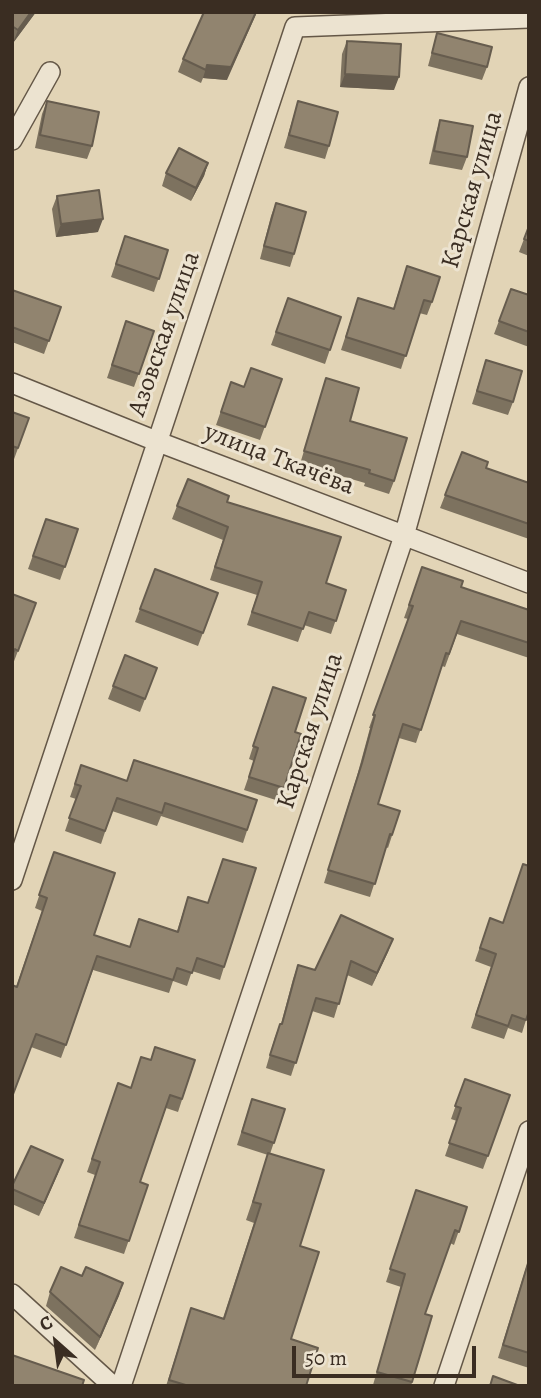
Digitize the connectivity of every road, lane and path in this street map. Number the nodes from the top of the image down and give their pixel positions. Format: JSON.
{"nodes":[{"id":1,"x":529,"y":18,"type":"edge"},
{"id":2,"x":50,"y":72,"type":"dead end"},
{"id":3,"x":529,"y":87,"type":"edge"},
{"id":4,"x":12,"y":140,"type":"edge"},
{"id":5,"x":12,"y":383,"type":"edge"},
{"id":6,"x":156,"y":441,"type":"junction"},
{"id":7,"x":404,"y":536,"type":"junction"},
{"id":8,"x":529,"y":583,"type":"edge"},
{"id":9,"x":12,"y":880,"type":"edge"},
{"id":10,"x":529,"y":1131,"type":"edge"},
{"id":11,"x":12,"y":1294,"type":"edge"},
{"id":12,"x":113,"y":1386,"type":"edge"},
{"id":13,"x":121,"y":1386,"type":"edge"},
{"id":14,"x":444,"y":1386,"type":"edge"}],
"edges":[{"from":1,"to":6,"type":"street","name":"Азовская улица"},
{"from":2,"to":4,"type":"street"},
{"from":3,"to":7,"type":"street","name":"Карская улица"},
{"from":5,"to":6,"type":"street","name":"улица Ткачёва"},
{"from":6,"to":7,"type":"street","name":"улица Ткачёва"},
{"from":6,"to":9,"type":"street","name":"Азовская улица"},
{"from":7,"to":8,"type":"street","name":"улица Ткачёва"},
{"from":7,"to":13,"type":"street","name":"Карская улица"},
{"from":10,"to":14,"type":"street"},
{"from":11,"to":12,"type":"street"}]}
